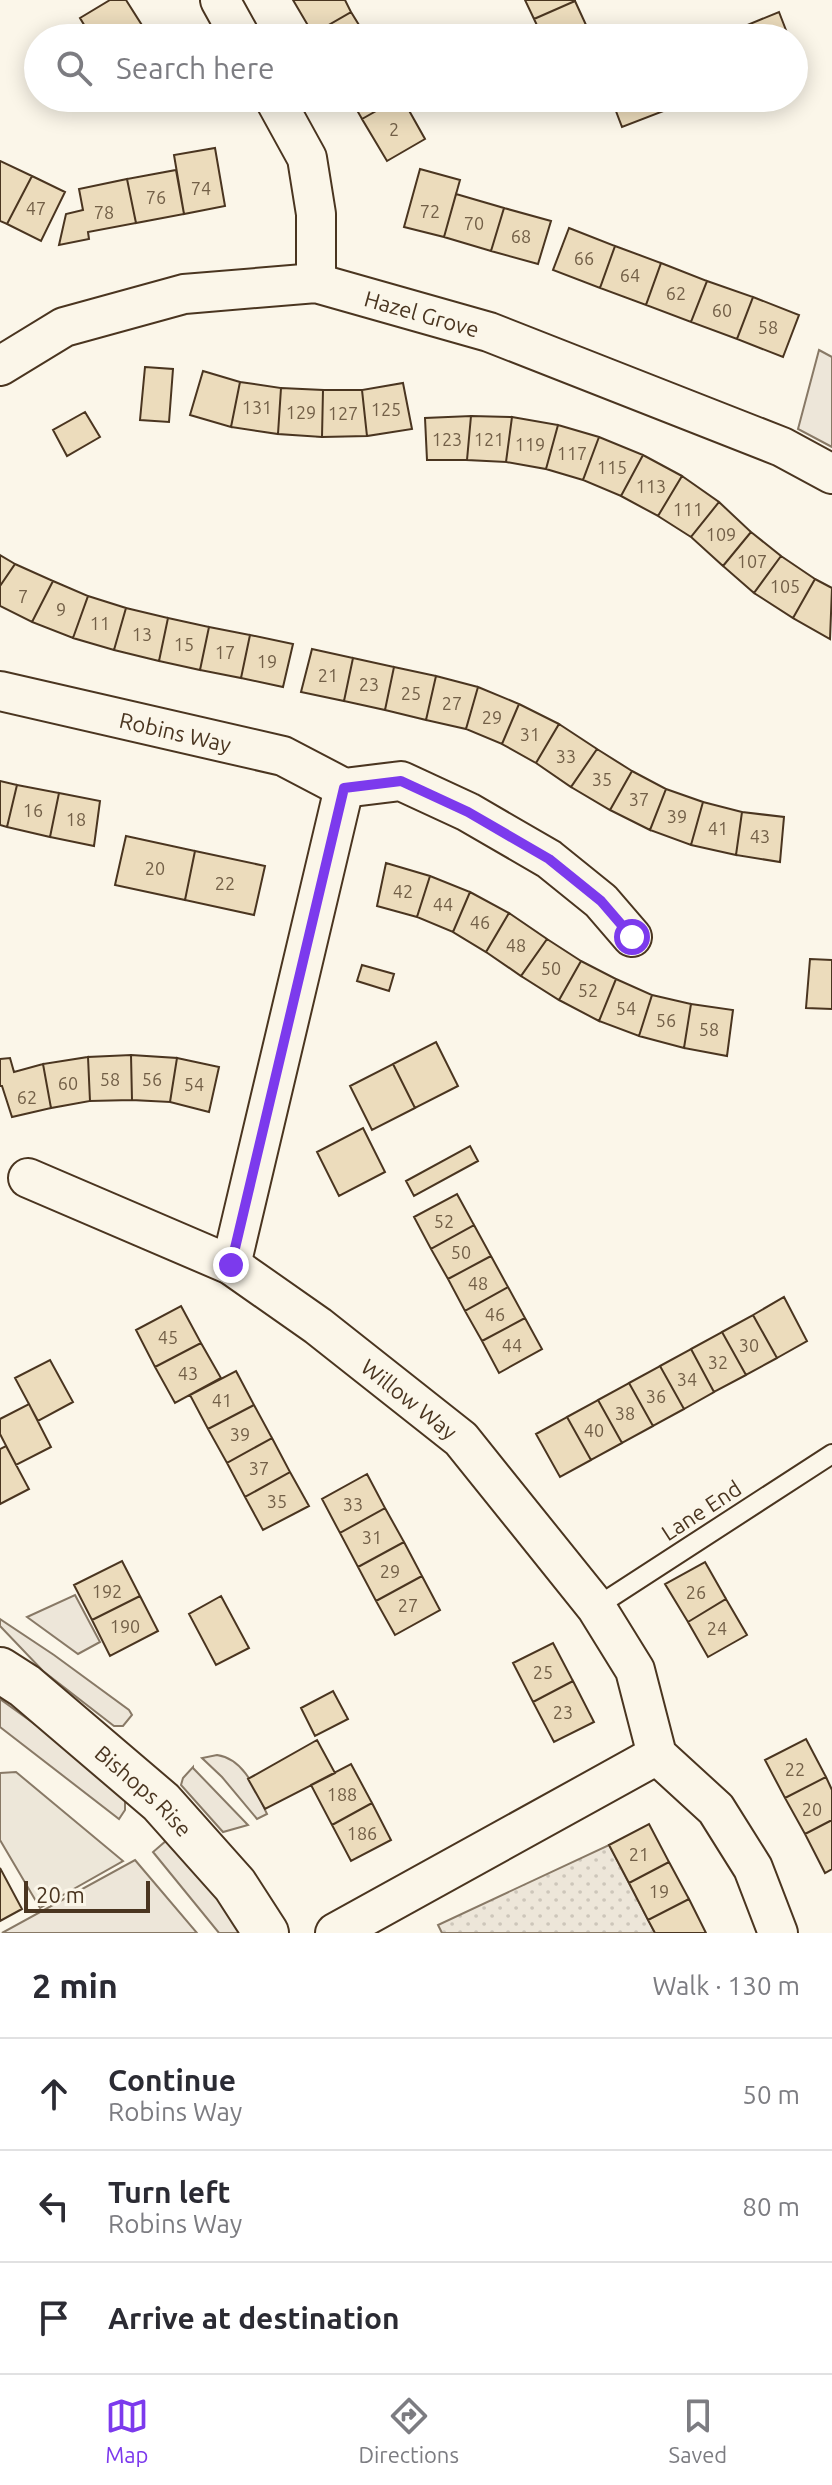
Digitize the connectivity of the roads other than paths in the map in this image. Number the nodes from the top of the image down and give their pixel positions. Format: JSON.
{"nodes":[{"id":1,"x":220,"y":0,"type":"edge"},
{"id":2,"x":233,"y":24,"type":"edge"},
{"id":3,"x":282,"y":112,"type":"edge"},
{"id":4,"x":316,"y":283,"type":"junction"},
{"id":5,"x":0,"y":366,"type":"edge"},
{"id":6,"x":832,"y":474,"type":"edge"},
{"id":7,"x":0,"y":691,"type":"edge"},
{"id":8,"x":344,"y":788,"type":"junction"},
{"id":9,"x":632,"y":937,"type":"dead end"},
{"id":10,"x":28,"y":1178,"type":"dead end"},
{"id":11,"x":231,"y":1265,"type":"junction"},
{"id":12,"x":832,"y":1454,"type":"edge"},
{"id":13,"x":596,"y":1607,"type":"junction"},
{"id":14,"x":0,"y":1670,"type":"edge"},
{"id":15,"x":657,"y":1755,"type":"junction"},
{"id":16,"x":266,"y":1933,"type":"edge"},
{"id":17,"x":335,"y":1933,"type":"edge"},
{"id":18,"x":778,"y":1933,"type":"edge"}],
"edges":[{"from":1,"to":2,"type":"street"},
{"from":3,"to":4,"type":"street"},
{"from":4,"to":5,"type":"street","name":"Hazel Grove"},
{"from":4,"to":6,"type":"street","name":"Hazel Grove"},
{"from":7,"to":8,"type":"street","name":"Robins Way"},
{"from":8,"to":9,"type":"street"},
{"from":8,"to":11,"type":"street"},
{"from":10,"to":11,"type":"street","name":"Willow Way"},
{"from":11,"to":13,"type":"street","name":"Willow Way"},
{"from":12,"to":13,"type":"lane","name":"Lane End"},
{"from":13,"to":15,"type":"street","name":"Willow Way"},
{"from":14,"to":16,"type":"street","name":"Bishops Rise"},
{"from":15,"to":17,"type":"street"},
{"from":15,"to":18,"type":"street"}]}
